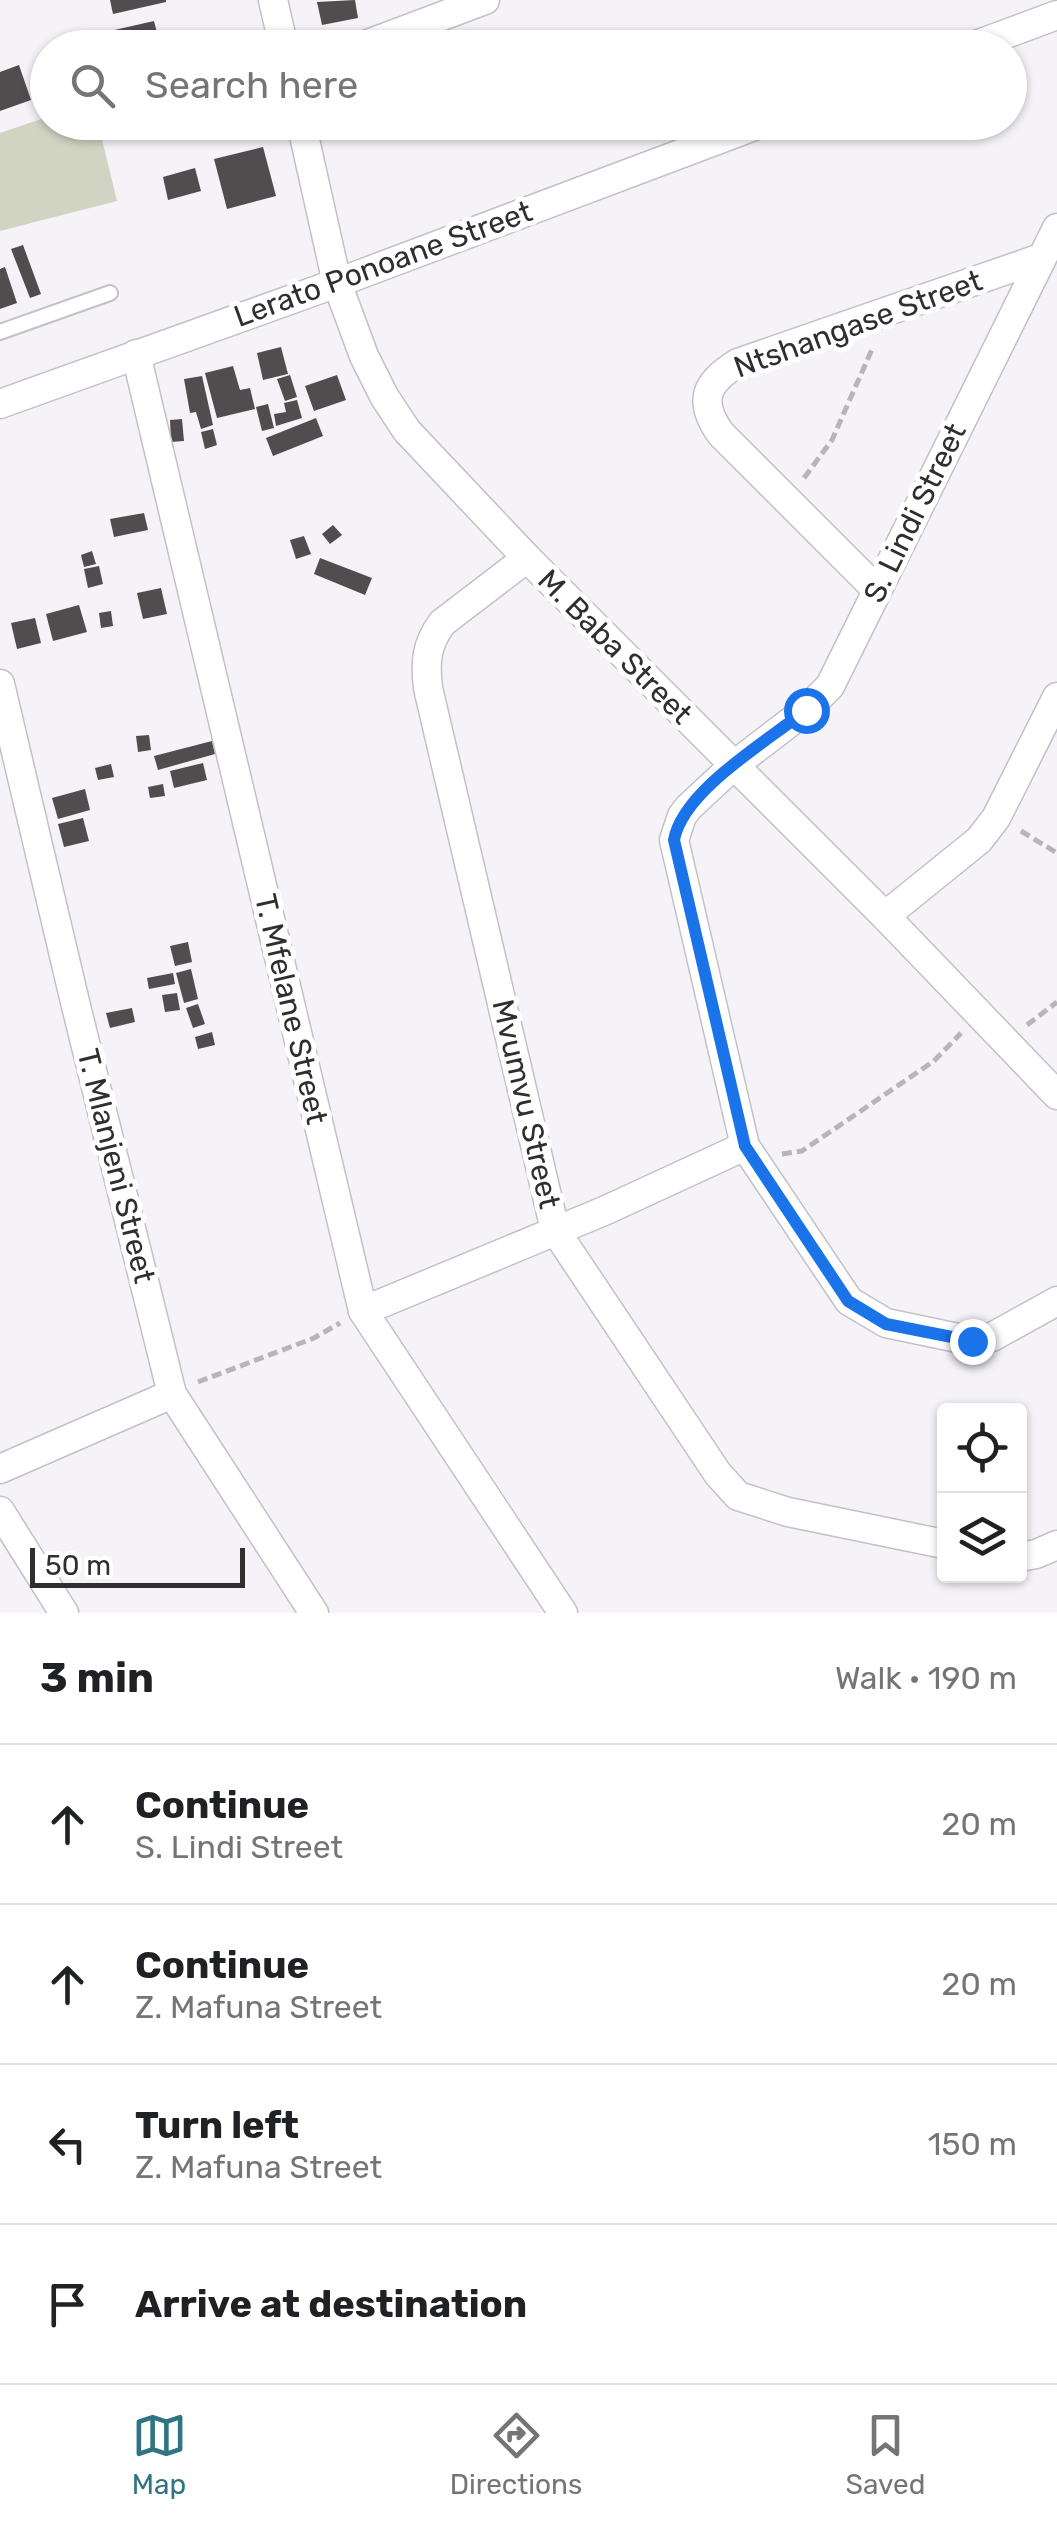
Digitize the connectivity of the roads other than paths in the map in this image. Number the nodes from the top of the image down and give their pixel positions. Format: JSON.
{"nodes":[{"id":1,"x":273,"y":0,"type":"edge"},
{"id":2,"x":485,"y":0,"type":"edge"},
{"id":3,"x":1057,"y":15,"type":"edge"},
{"id":4,"x":280,"y":30,"type":"edge"},
{"id":5,"x":405,"y":30,"type":"edge"},
{"id":6,"x":1017,"y":30,"type":"edge"},
{"id":7,"x":305,"y":140,"type":"edge"},
{"id":8,"x":717,"y":140,"type":"edge"},
{"id":9,"x":1057,"y":228,"type":"edge"},
{"id":10,"x":1041,"y":258,"type":"junction"},
{"id":11,"x":338,"y":283,"type":"junction"},
{"id":12,"x":110,"y":293,"type":"dead end"},
{"id":13,"x":0,"y":332,"type":"edge"},
{"id":14,"x":136,"y":354,"type":"junction"},
{"id":15,"x":0,"y":404,"type":"edge"},
{"id":16,"x":528,"y":558,"type":"junction"},
{"id":17,"x":876,"y":590,"type":"junction"},
{"id":18,"x":0,"y":684,"type":"edge"},
{"id":19,"x":1057,"y":697,"type":"edge"},
{"id":20,"x":733,"y":766,"type":"junction"},
{"id":21,"x":885,"y":916,"type":"junction"},
{"id":22,"x":1057,"y":1095,"type":"edge"},
{"id":23,"x":745,"y":1146,"type":"junction"},
{"id":24,"x":555,"y":1230,"type":"junction"},
{"id":25,"x":1057,"y":1301,"type":"edge"},
{"id":26,"x":363,"y":1311,"type":"junction"},
{"id":27,"x":172,"y":1394,"type":"junction"},
{"id":28,"x":0,"y":1469,"type":"edge"},
{"id":29,"x":0,"y":1511,"type":"edge"},
{"id":30,"x":937,"y":1543,"type":"edge"},
{"id":31,"x":1057,"y":1545,"type":"edge"},
{"id":32,"x":1027,"y":1556,"type":"edge"},
{"id":33,"x":64,"y":1613,"type":"edge"},
{"id":34,"x":314,"y":1613,"type":"edge"},
{"id":35,"x":563,"y":1613,"type":"edge"}],
"edges":[{"from":1,"to":4,"type":"street"},
{"from":2,"to":5,"type":"street"},
{"from":3,"to":6,"type":"street"},
{"from":7,"to":11,"type":"street","name":"M. Baba Street"},
{"from":8,"to":11,"type":"street","name":"Lerato Ponoane Street"},
{"from":9,"to":10,"type":"street","name":"S. Lindi Street"},
{"from":10,"to":17,"type":"street","name":"S. Lindi Street"},
{"from":10,"to":17,"type":"street","name":"Ntshangase Street"},
{"from":11,"to":14,"type":"street","name":"Lerato Ponoane Street"},
{"from":11,"to":16,"type":"street","name":"M. Baba Street"},
{"from":12,"to":13,"type":"lane"},
{"from":14,"to":15,"type":"street","name":"Lerato Ponoane Street"},
{"from":14,"to":26,"type":"street","name":"T. Mfelane Street"},
{"from":16,"to":20,"type":"street","name":"M. Baba Street"},
{"from":16,"to":24,"type":"street","name":"Mvumvu Street"},
{"from":17,"to":20,"type":"street","name":"S. Lindi Street"},
{"from":18,"to":27,"type":"street","name":"T. Mlanjeni Street"},
{"from":19,"to":21,"type":"street"},
{"from":20,"to":21,"type":"street","name":"M. Baba Street"},
{"from":20,"to":23,"type":"street","name":"S. Lindi Street"},
{"from":21,"to":22,"type":"street","name":"M. Baba Street"},
{"from":23,"to":24,"type":"street"},
{"from":23,"to":25,"type":"street"},
{"from":24,"to":26,"type":"street"},
{"from":24,"to":30,"type":"street","name":"Mvumvu Street"},
{"from":26,"to":35,"type":"street","name":"T. Mfelane Street"},
{"from":27,"to":28,"type":"street"},
{"from":27,"to":34,"type":"street","name":"T. Mlanjeni Street"},
{"from":29,"to":33,"type":"street"},
{"from":31,"to":32,"type":"street"}]}
